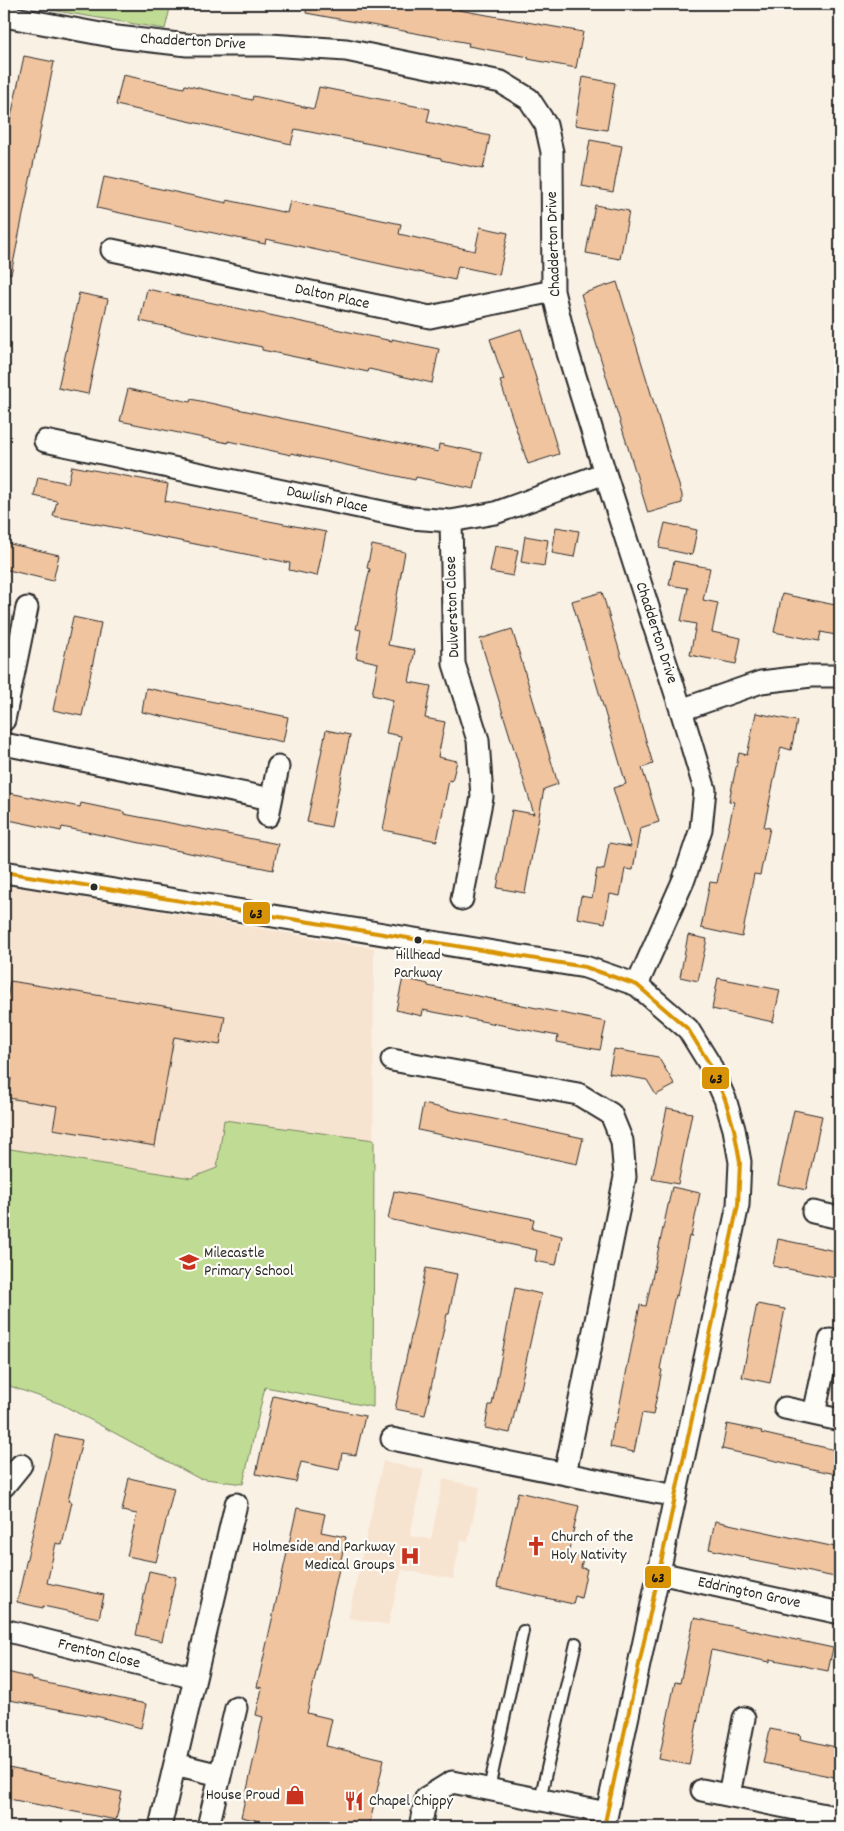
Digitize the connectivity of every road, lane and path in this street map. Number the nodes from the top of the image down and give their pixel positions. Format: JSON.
{"nodes":[{"id":1,"x":4,"y":16,"type":"edge"},
{"id":2,"x":112,"y":250,"type":"dead end"},
{"id":3,"x":553,"y":291,"type":"junction"},
{"id":4,"x":46,"y":441,"type":"dead end"},
{"id":5,"x":605,"y":474,"type":"junction"},
{"id":6,"x":451,"y":520,"type":"junction"},
{"id":7,"x":26,"y":608,"type":"dead end"},
{"id":8,"x":12,"y":636,"type":"edge"},
{"id":9,"x":840,"y":676,"type":"edge"},
{"id":10,"x":681,"y":710,"type":"junction"},
{"id":11,"x":4,"y":720,"type":"edge"},
{"id":12,"x":4,"y":744,"type":"edge"},
{"id":13,"x":278,"y":767,"type":"dead end"},
{"id":14,"x":4,"y":872,"type":"edge"},
{"id":15,"x":462,"y":899,"type":"dead end"},
{"id":16,"x":637,"y":985,"type":"junction"},
{"id":17,"x":392,"y":1060,"type":"dead end"},
{"id":18,"x":813,"y":1212,"type":"dead end"},
{"id":19,"x":840,"y":1218,"type":"edge"},
{"id":20,"x":830,"y":1340,"type":"dead end"},
{"id":21,"x":785,"y":1408,"type":"dead end"},
{"id":22,"x":814,"y":1414,"type":"junction"},
{"id":23,"x":840,"y":1420,"type":"edge"},
{"id":24,"x":392,"y":1440,"type":"dead end"},
{"id":25,"x":21,"y":1465,"type":"dead end"},
{"id":26,"x":566,"y":1474,"type":"junction"},
{"id":27,"x":4,"y":1486,"type":"edge"},
{"id":28,"x":675,"y":1496,"type":"junction"},
{"id":29,"x":236,"y":1504,"type":"dead end"},
{"id":30,"x":659,"y":1573,"type":"junction"},
{"id":31,"x":840,"y":1613,"type":"edge"},
{"id":32,"x":4,"y":1630,"type":"edge"},
{"id":33,"x":522,"y":1631,"type":"dead end"},
{"id":34,"x":576,"y":1643,"type":"dead end"},
{"id":35,"x":195,"y":1678,"type":"junction"},
{"id":36,"x":236,"y":1708,"type":"dead end"},
{"id":37,"x":744,"y":1718,"type":"dead end"},
{"id":38,"x":175,"y":1764,"type":"junction"},
{"id":39,"x":220,"y":1775,"type":"junction"},
{"id":40,"x":489,"y":1789,"type":"junction"},
{"id":41,"x":702,"y":1790,"type":"dead end"},
{"id":42,"x":729,"y":1795,"type":"junction"},
{"id":43,"x":540,"y":1800,"type":"junction"},
{"id":44,"x":840,"y":1818,"type":"edge"},
{"id":45,"x":605,"y":1820,"type":"edge"},
{"id":46,"x":160,"y":1827,"type":"edge"},
{"id":47,"x":208,"y":1827,"type":"edge"},
{"id":48,"x":420,"y":1827,"type":"edge"}],
"edges":[{"from":1,"to":3,"type":"street","name":"Chadderton Drive"},
{"from":2,"to":3,"type":"street","name":"Dalton Place"},
{"from":3,"to":5,"type":"street","name":"Chadderton Drive"},
{"from":4,"to":6,"type":"street","name":"Dawlish Place"},
{"from":5,"to":6,"type":"street","name":"Dawlish Place"},
{"from":5,"to":10,"type":"street","name":"Chadderton Drive"},
{"from":6,"to":15,"type":"street","name":"Dulverston Close"},
{"from":7,"to":8,"type":"street"},
{"from":8,"to":11,"type":"street"},
{"from":9,"to":10,"type":"street"},
{"from":10,"to":16,"type":"street","name":"Chadderton Drive"},
{"from":12,"to":13,"type":"street"},
{"from":14,"to":16,"type":"street"},
{"from":16,"to":28,"type":"street"},
{"from":17,"to":26,"type":"street"},
{"from":18,"to":19,"type":"street"},
{"from":20,"to":22,"type":"street"},
{"from":21,"to":22,"type":"street"},
{"from":22,"to":23,"type":"street"},
{"from":24,"to":26,"type":"street"},
{"from":25,"to":27,"type":"street"},
{"from":26,"to":28,"type":"street"},
{"from":28,"to":30,"type":"street"},
{"from":29,"to":35,"type":"street"},
{"from":30,"to":31,"type":"street","name":"Eddrington Grove"},
{"from":30,"to":45,"type":"street"},
{"from":32,"to":35,"type":"street","name":"Frenton Close"},
{"from":33,"to":40,"type":"lane"},
{"from":34,"to":43,"type":"lane"},
{"from":35,"to":38,"type":"street"},
{"from":36,"to":39,"type":"street"},
{"from":37,"to":42,"type":"street"},
{"from":38,"to":39,"type":"street"},
{"from":38,"to":46,"type":"street"},
{"from":39,"to":47,"type":"street"},
{"from":40,"to":43,"type":"street"},
{"from":40,"to":48,"type":"street"},
{"from":41,"to":42,"type":"street"},
{"from":42,"to":44,"type":"street"},
{"from":43,"to":45,"type":"street"}]}
